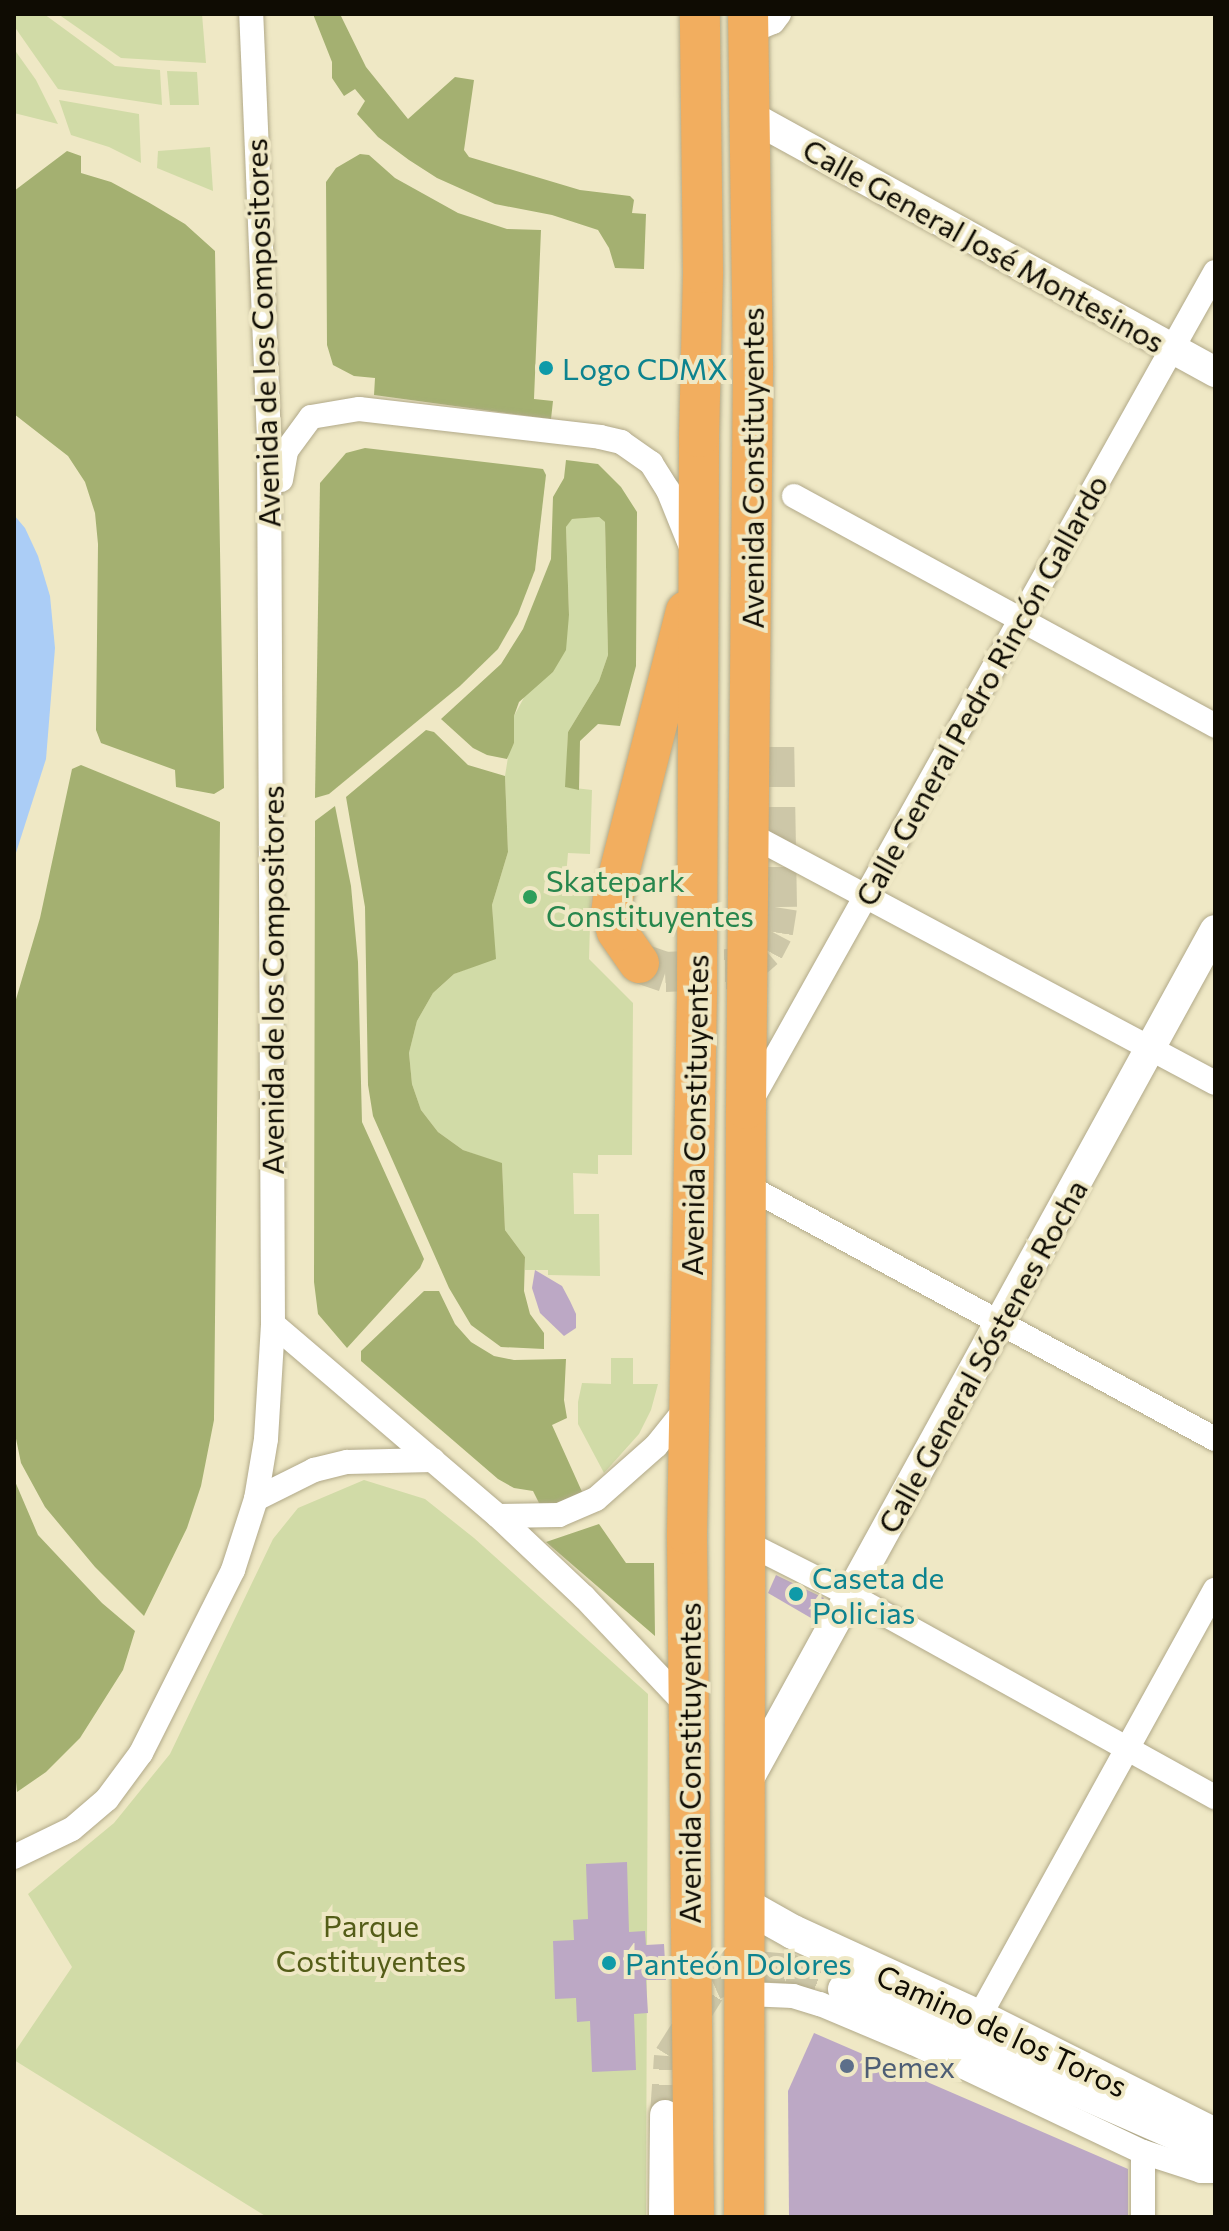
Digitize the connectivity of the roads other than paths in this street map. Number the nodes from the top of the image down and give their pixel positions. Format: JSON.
{"nodes":[{"id":1,"x":251,"y":14,"type":"edge"},
{"id":2,"x":700,"y":14,"type":"edge"},
{"id":3,"x":759,"y":20,"type":"edge"},
{"id":4,"x":752,"y":117,"type":"junction"},
{"id":5,"x":1215,"y":272,"type":"edge"},
{"id":6,"x":1173,"y":349,"type":"junction"},
{"id":7,"x":753,"y":367,"type":"junction"},
{"id":8,"x":1215,"y":372,"type":"edge"},
{"id":9,"x":794,"y":496,"type":"dead end"},
{"id":10,"x":270,"y":554,"type":"junction"},
{"id":11,"x":699,"y":569,"type":"junction"},
{"id":12,"x":1020,"y":621,"type":"junction"},
{"id":13,"x":1215,"y":726,"type":"edge"},
{"id":14,"x":774,"y":733,"type":"tunnel mouth"},
{"id":15,"x":751,"y":835,"type":"junction"},
{"id":16,"x":865,"y":895,"type":"junction"},
{"id":17,"x":1215,"y":930,"type":"edge"},
{"id":18,"x":639,"y":963,"type":"tunnel mouth"},
{"id":19,"x":1150,"y":1048,"type":"junction"},
{"id":20,"x":1215,"y":1083,"type":"edge"},
{"id":21,"x":746,"y":1109,"type":"junction"},
{"id":22,"x":747,"y":1186,"type":"junction"},
{"id":23,"x":1000,"y":1322,"type":"junction"},
{"id":24,"x":273,"y":1324,"type":"junction"},
{"id":25,"x":688,"y":1406,"type":"junction"},
{"id":26,"x":1215,"y":1439,"type":"edge"},
{"id":27,"x":433,"y":1460,"type":"junction"},
{"id":28,"x":256,"y":1499,"type":"junction"},
{"id":29,"x":498,"y":1516,"type":"junction"},
{"id":30,"x":747,"y":1543,"type":"junction"},
{"id":31,"x":1215,"y":1590,"type":"edge"},
{"id":32,"x":852,"y":1596,"type":"junction"},
{"id":33,"x":687,"y":1706,"type":"junction"},
{"id":34,"x":1128,"y":1749,"type":"junction"},
{"id":35,"x":747,"y":1782,"type":"junction"},
{"id":36,"x":1215,"y":1797,"type":"edge"},
{"id":37,"x":14,"y":1857,"type":"edge"},
{"id":38,"x":745,"y":1905,"type":"junction"},
{"id":39,"x":843,"y":1989,"type":"tunnel mouth"},
{"id":40,"x":747,"y":1994,"type":"junction"},
{"id":41,"x":979,"y":2017,"type":"junction"},
{"id":42,"x":665,"y":2115,"type":"tunnel mouth"},
{"id":43,"x":1215,"y":2135,"type":"edge"},
{"id":44,"x":1143,"y":2152,"type":"junction"},
{"id":45,"x":1215,"y":2152,"type":"edge"},
{"id":46,"x":1215,"y":2171,"type":"edge"},
{"id":47,"x":745,"y":2216,"type":"edge"},
{"id":48,"x":664,"y":2217,"type":"edge"},
{"id":49,"x":694,"y":2217,"type":"edge"},
{"id":50,"x":1143,"y":2217,"type":"edge"}],
"edges":[{"from":1,"to":10,"type":"street","name":"Avenida de los Compositores"},
{"from":2,"to":11,"type":"highway","name":"Avenida Constituyentes"},
{"from":3,"to":4,"type":"highway","name":"Avenida Constituyentes"},
{"from":4,"to":6,"type":"street","name":"Calle General José Montesinos"},
{"from":4,"to":7,"type":"highway","name":"Avenida Constituyentes"},
{"from":5,"to":6,"type":"street","name":"Calle General Pedro Rincón Gallardo"},
{"from":6,"to":8,"type":"street","name":"Calle General José Montesinos"},
{"from":6,"to":12,"type":"street","name":"Calle General Pedro Rincón Gallardo"},
{"from":7,"to":14,"type":"highway"},
{"from":7,"to":15,"type":"highway","name":"Avenida Constituyentes"},
{"from":9,"to":12,"type":"street"},
{"from":10,"to":11,"type":"street"},
{"from":10,"to":24,"type":"street","name":"Avenida de los Compositores"},
{"from":11,"to":18,"type":"highway"},
{"from":11,"to":25,"type":"highway","name":"Avenida Constituyentes"},
{"from":12,"to":13,"type":"street"},
{"from":12,"to":16,"type":"street","name":"Calle General Pedro Rincón Gallardo"},
{"from":15,"to":16,"type":"street"},
{"from":15,"to":21,"type":"highway","name":"Avenida Constituyentes"},
{"from":16,"to":19,"type":"street"},
{"from":16,"to":21,"type":"street","name":"Calle General Pedro Rincón Gallardo"},
{"from":17,"to":19,"type":"street","name":"Calle General Sóstenes Rocha"},
{"from":19,"to":20,"type":"street"},
{"from":19,"to":23,"type":"street","name":"Calle General Sóstenes Rocha"},
{"from":21,"to":22,"type":"highway","name":"Avenida Constituyentes"},
{"from":22,"to":23,"type":"street"},
{"from":22,"to":30,"type":"highway","name":"Avenida Constituyentes"},
{"from":23,"to":26,"type":"street"},
{"from":23,"to":32,"type":"street","name":"Calle General Sóstenes Rocha"},
{"from":24,"to":27,"type":"street"},
{"from":24,"to":28,"type":"street","name":"Avenida de los Compositores"},
{"from":25,"to":29,"type":"street"},
{"from":25,"to":33,"type":"highway","name":"Avenida Constituyentes"},
{"from":27,"to":28,"type":"street"},
{"from":27,"to":29,"type":"street"},
{"from":28,"to":37,"type":"street","name":"Avenida de los Compositores"},
{"from":29,"to":33,"type":"street"},
{"from":30,"to":32,"type":"street"},
{"from":30,"to":35,"type":"highway","name":"Avenida Constituyentes"},
{"from":31,"to":34,"type":"street"},
{"from":32,"to":34,"type":"street"},
{"from":32,"to":35,"type":"street","name":"Calle General Sóstenes Rocha"},
{"from":33,"to":49,"type":"highway","name":"Avenida Constituyentes"},
{"from":34,"to":36,"type":"street"},
{"from":34,"to":41,"type":"street"},
{"from":35,"to":38,"type":"highway","name":"Avenida Constituyentes"},
{"from":38,"to":40,"type":"highway","name":"Avenida Constituyentes"},
{"from":38,"to":41,"type":"main road","name":"Camino de los Toros"},
{"from":39,"to":45,"type":"street","name":"Camino de los Toros"},
{"from":40,"to":44,"type":"street"},
{"from":40,"to":47,"type":"highway","name":"Avenida Constituyentes"},
{"from":41,"to":43,"type":"main road","name":"Camino de los Toros"},
{"from":42,"to":48,"type":"street"},
{"from":44,"to":46,"type":"street"},
{"from":44,"to":50,"type":"street"}]}
